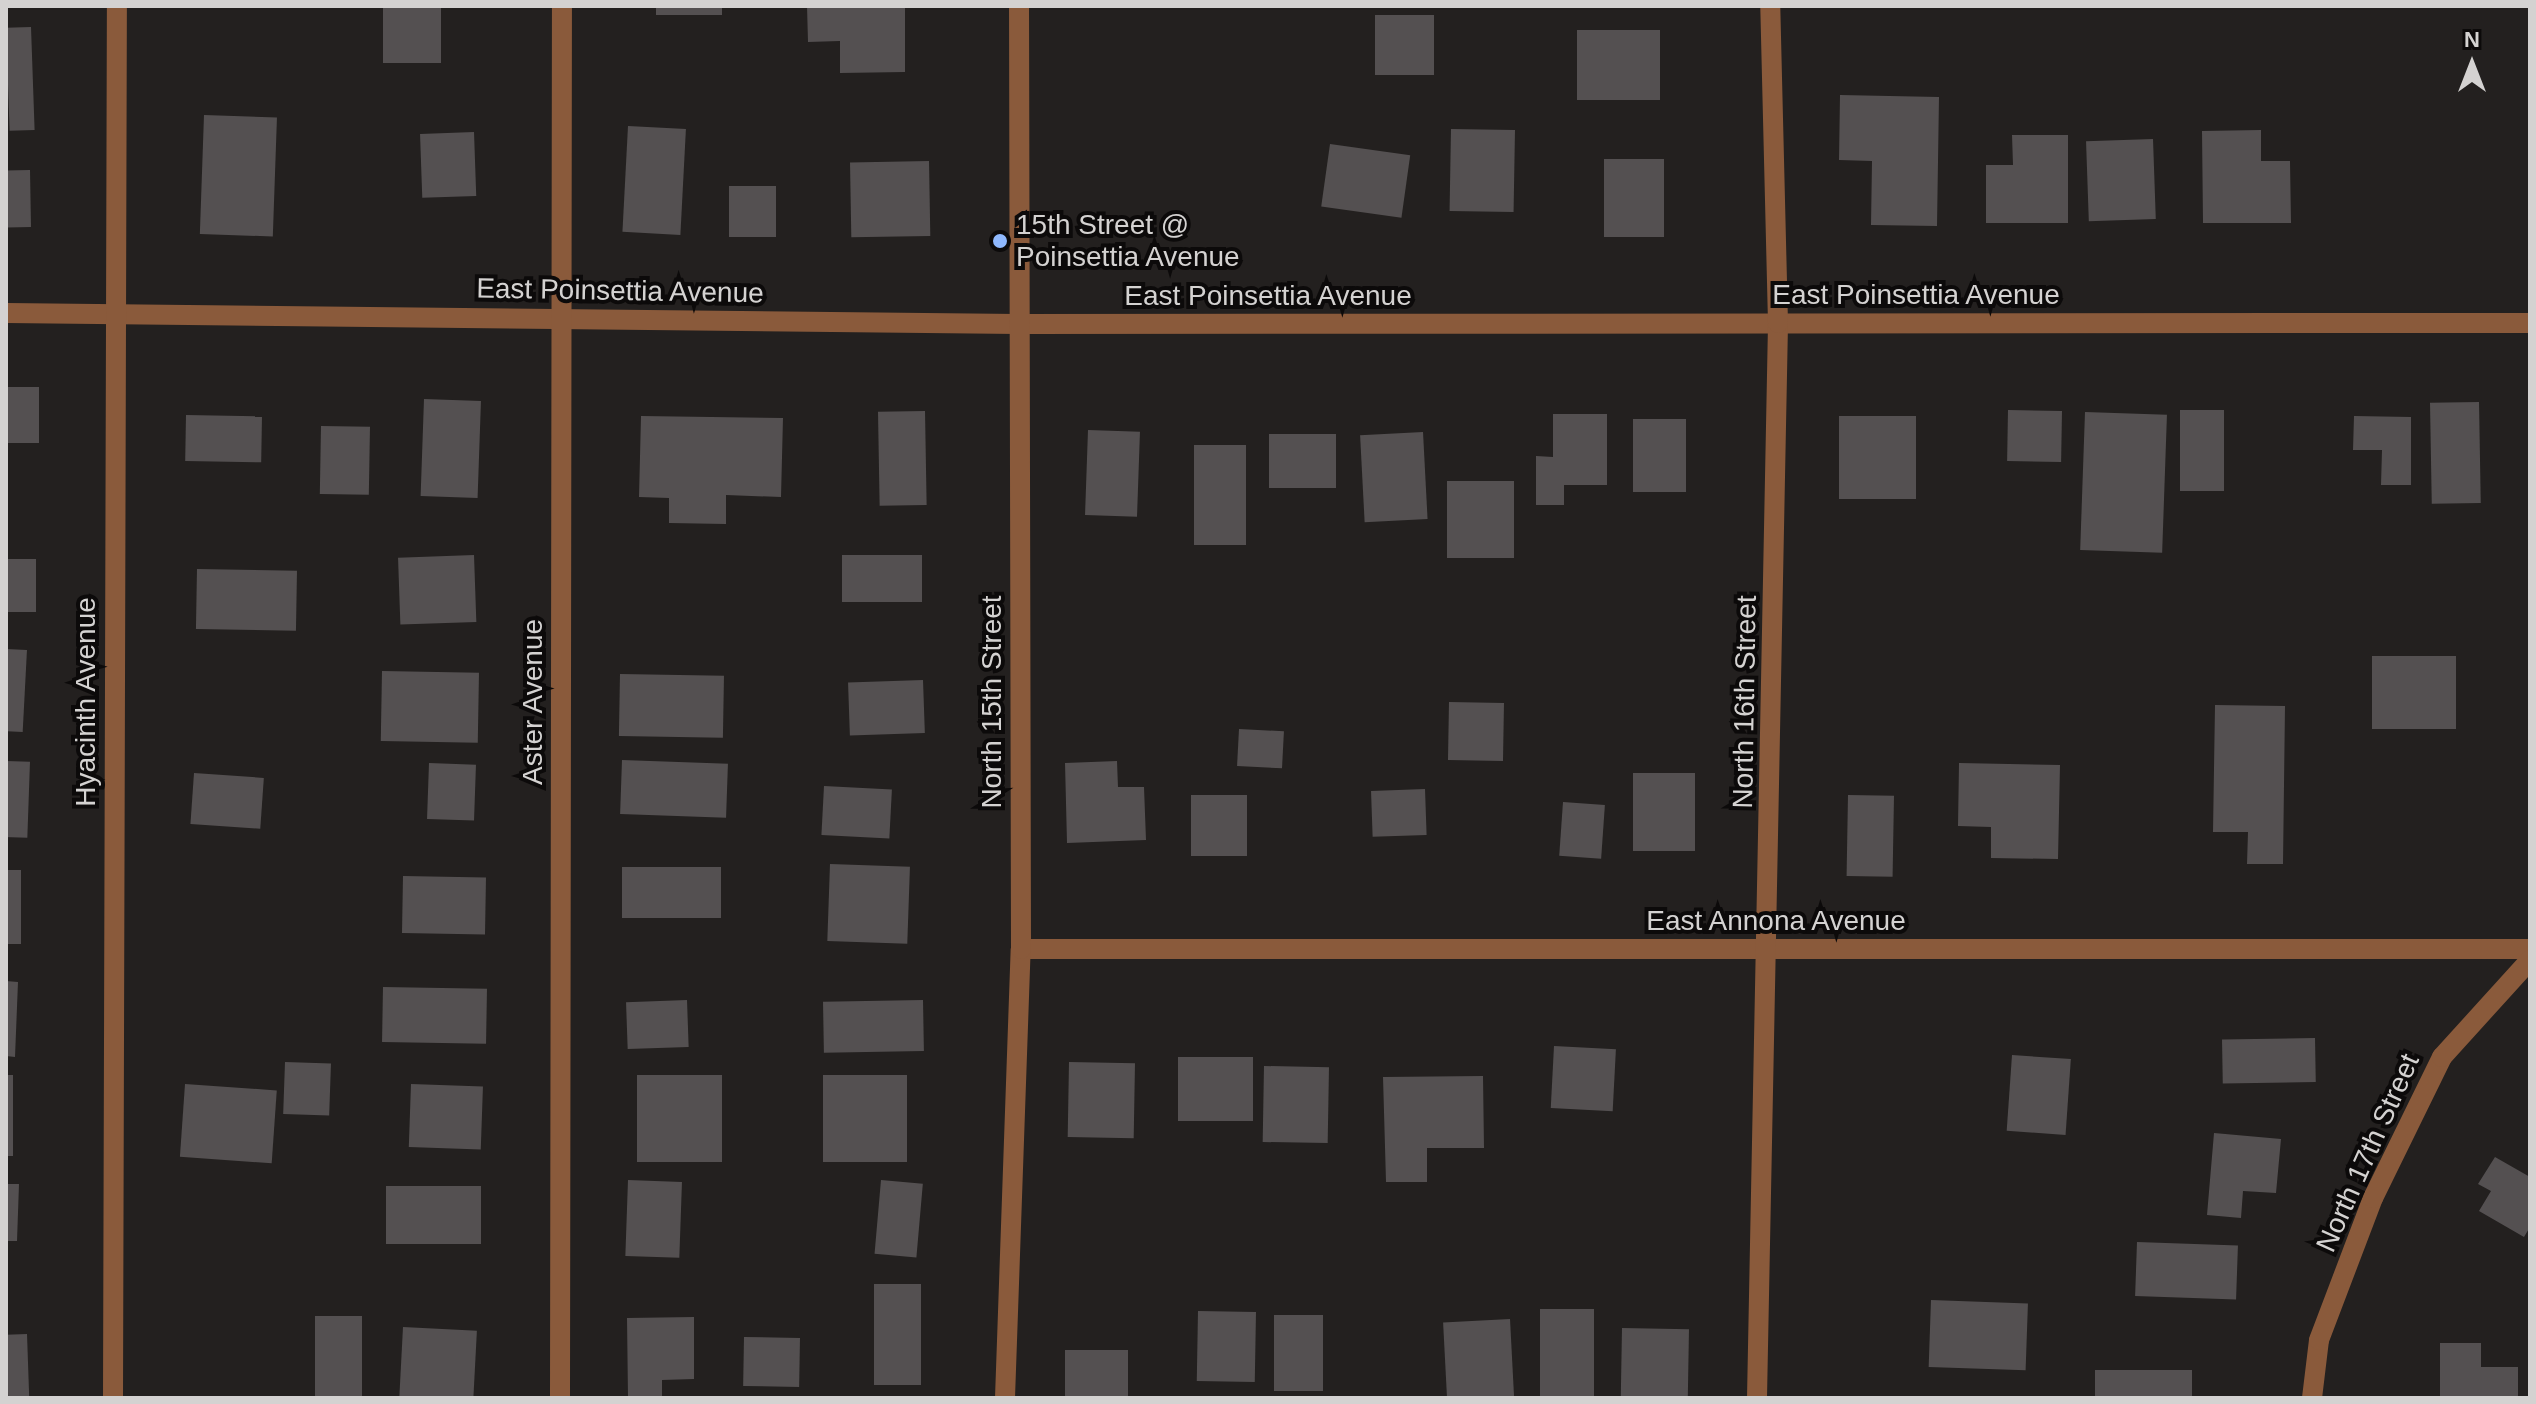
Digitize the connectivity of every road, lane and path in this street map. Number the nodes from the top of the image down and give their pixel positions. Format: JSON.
{"nodes":[{"id":1,"x":117,"y":6,"type":"edge"},
{"id":2,"x":562,"y":6,"type":"edge"},
{"id":3,"x":1019,"y":6,"type":"edge"},
{"id":4,"x":1770,"y":6,"type":"edge"},
{"id":5,"x":6,"y":313,"type":"edge"},
{"id":6,"x":114,"y":314,"type":"junction"},
{"id":7,"x":562,"y":319,"type":"junction"},
{"id":8,"x":1778,"y":323,"type":"junction"},
{"id":9,"x":2530,"y":323,"type":"edge"},
{"id":10,"x":1019,"y":324,"type":"junction"},
{"id":11,"x":1021,"y":949,"type":"junction"},
{"id":12,"x":1769,"y":949,"type":"junction"},
{"id":13,"x":2530,"y":949,"type":"edge"},
{"id":14,"x":2530,"y":960,"type":"edge"},
{"id":15,"x":113,"y":1398,"type":"edge"},
{"id":16,"x":560,"y":1398,"type":"edge"},
{"id":17,"x":1005,"y":1398,"type":"edge"},
{"id":18,"x":1757,"y":1398,"type":"edge"},
{"id":19,"x":2312,"y":1398,"type":"edge"}],
"edges":[{"from":1,"to":6,"type":"street","name":"Hyacinth Avenue"},
{"from":2,"to":7,"type":"street","name":"Aster Avenue"},
{"from":3,"to":10,"type":"street","name":"North 15th Street"},
{"from":4,"to":8,"type":"street","name":"North 16th Street"},
{"from":5,"to":6,"type":"street","name":"East Poinsettia Avenue"},
{"from":6,"to":7,"type":"street","name":"East Poinsettia Avenue"},
{"from":6,"to":15,"type":"street","name":"Hyacinth Avenue"},
{"from":7,"to":10,"type":"street","name":"East Poinsettia Avenue"},
{"from":7,"to":16,"type":"street","name":"Aster Avenue"},
{"from":8,"to":9,"type":"street","name":"East Poinsettia Avenue"},
{"from":8,"to":10,"type":"street","name":"East Poinsettia Avenue"},
{"from":8,"to":12,"type":"street","name":"North 16th Street"},
{"from":10,"to":11,"type":"street","name":"North 15th Street"},
{"from":11,"to":12,"type":"street","name":"East Annona Avenue"},
{"from":11,"to":17,"type":"street","name":"North 15th Street"},
{"from":12,"to":13,"type":"street","name":"East Annona Avenue"},
{"from":12,"to":18,"type":"street","name":"North 16th Street"},
{"from":14,"to":19,"type":"street","name":"North 17th Street"}]}
